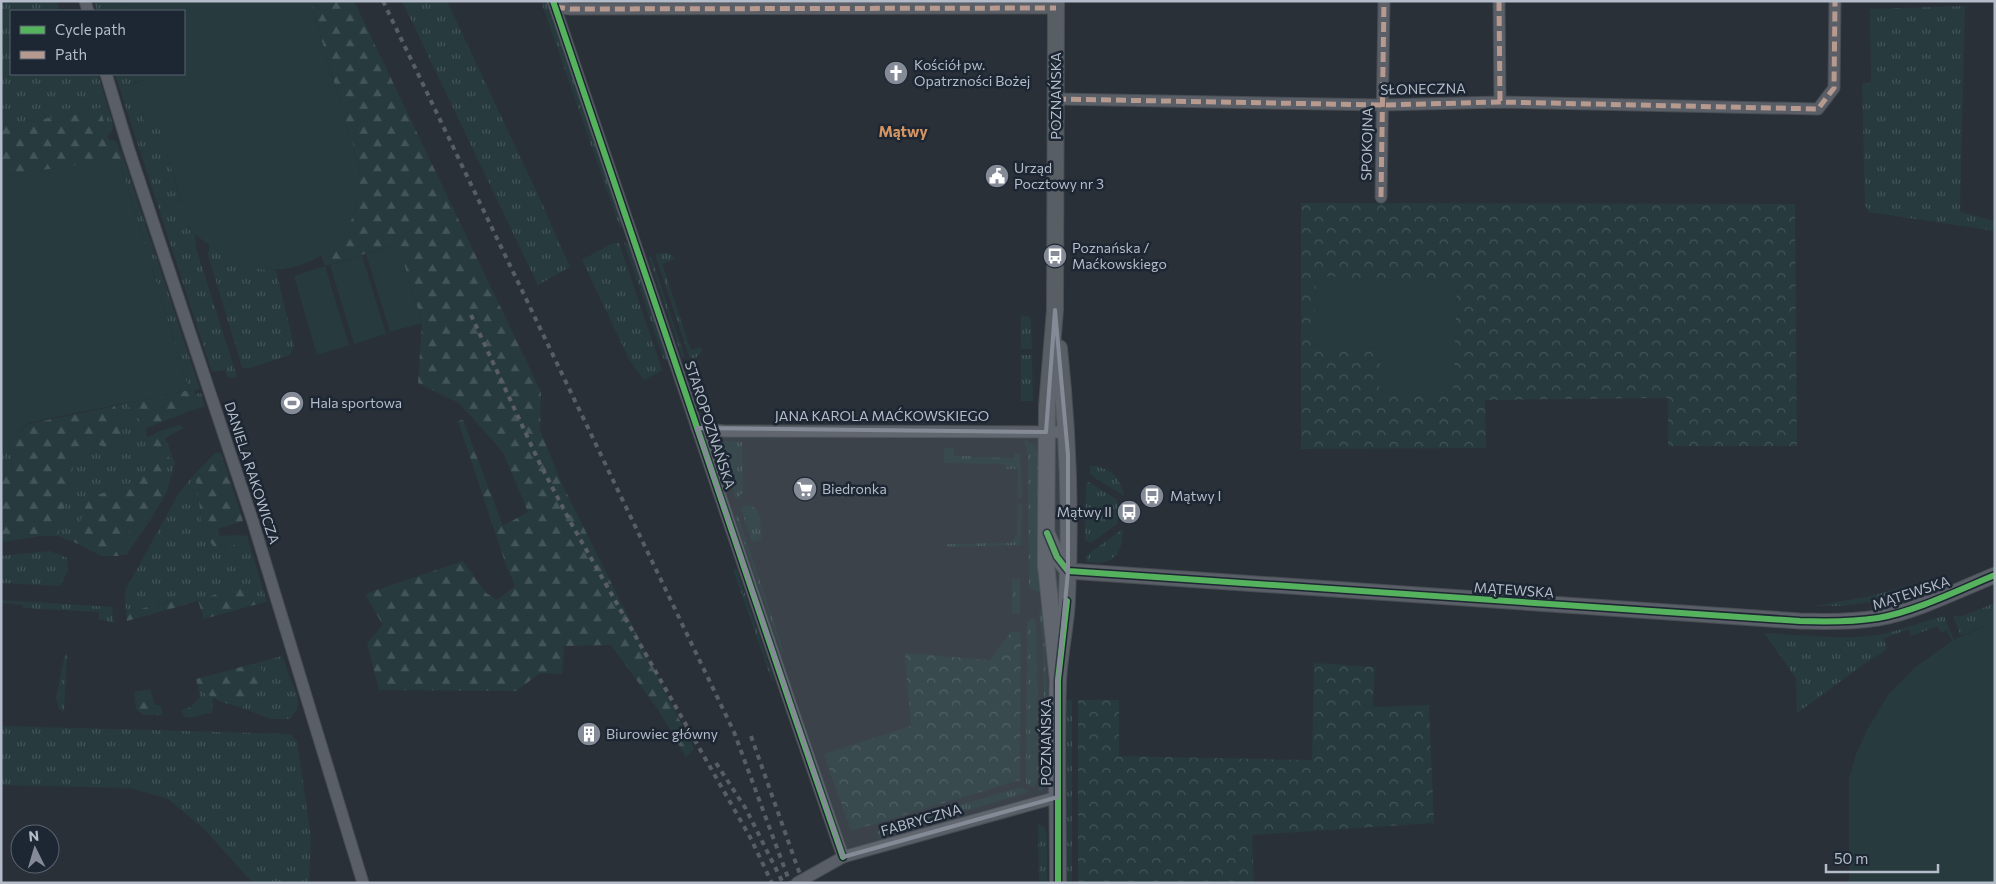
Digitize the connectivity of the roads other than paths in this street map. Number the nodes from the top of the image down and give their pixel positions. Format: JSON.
{"nodes":[{"id":1,"x":1384,"y":1,"type":"edge"},
{"id":2,"x":1499,"y":1,"type":"edge"},
{"id":3,"x":1835,"y":1,"type":"edge"},
{"id":4,"x":554,"y":4,"type":"edge"},
{"id":5,"x":868,"y":5,"type":"edge"},
{"id":6,"x":1056,"y":5,"type":"edge"},
{"id":7,"x":106,"y":75,"type":"edge"},
{"id":8,"x":1056,"y":98,"type":"junction"},
{"id":9,"x":1500,"y":102,"type":"junction"},
{"id":10,"x":1383,"y":105,"type":"junction"},
{"id":11,"x":1381,"y":196,"type":"dead end"},
{"id":12,"x":1055,"y":310,"type":"junction"},
{"id":13,"x":697,"y":428,"type":"junction"},
{"id":14,"x":1046,"y":432,"type":"junction"},
{"id":15,"x":1066,"y":432,"type":"junction"},
{"id":16,"x":1047,"y":533,"type":"junction"},
{"id":17,"x":1068,"y":571,"type":"junction"},
{"id":18,"x":1995,"y":575,"type":"edge"},
{"id":19,"x":1049,"y":601,"type":"junction"},
{"id":20,"x":1058,"y":680,"type":"junction"},
{"id":21,"x":1058,"y":797,"type":"junction"},
{"id":22,"x":843,"y":857,"type":"junction"},
{"id":23,"x":363,"y":883,"type":"edge"},
{"id":24,"x":797,"y":883,"type":"edge"},
{"id":25,"x":1058,"y":883,"type":"edge"}],
"edges":[{"from":1,"to":10,"type":"street","name":"SPOKOJNA"},
{"from":2,"to":9,"type":"street"},
{"from":3,"to":9,"type":"street","name":"SŁONECZNA"},
{"from":4,"to":5,"type":"street"},
{"from":4,"to":13,"type":"street","name":"STAROPOZNAŃSKA"},
{"from":5,"to":6,"type":"street"},
{"from":6,"to":8,"type":"main road","name":"POZNAŃSKA"},
{"from":7,"to":23,"type":"street","name":"DANIELA RAKOWICZA"},
{"from":8,"to":10,"type":"street","name":"SŁONECZNA"},
{"from":8,"to":12,"type":"main road","name":"POZNAŃSKA"},
{"from":9,"to":10,"type":"street","name":"SŁONECZNA"},
{"from":10,"to":11,"type":"street","name":"SPOKOJNA"},
{"from":12,"to":14,"type":"main road","name":"POZNAŃSKA"},
{"from":12,"to":15,"type":"main road","name":"POZNAŃSKA"},
{"from":13,"to":14,"type":"street","name":"JANA KAROLA MAĆKOWSKIEGO"},
{"from":13,"to":22,"type":"street","name":"STAROPOZNAŃSKA"},
{"from":14,"to":15,"type":"street","name":"JANA KAROLA MAĆKOWSKIEGO"},
{"from":14,"to":16,"type":"main road","name":"POZNAŃSKA"},
{"from":15,"to":17,"type":"main road","name":"POZNAŃSKA"},
{"from":16,"to":17,"type":"street"},
{"from":16,"to":19,"type":"main road","name":"POZNAŃSKA"},
{"from":17,"to":18,"type":"street","name":"MĄTEWSKA"},
{"from":17,"to":19,"type":"street"},
{"from":17,"to":20,"type":"main road","name":"POZNAŃSKA"},
{"from":19,"to":20,"type":"main road","name":"POZNAŃSKA"},
{"from":20,"to":21,"type":"main road","name":"POZNAŃSKA"},
{"from":21,"to":22,"type":"street","name":"FABRYCZNA"},
{"from":21,"to":25,"type":"main road","name":"POZNAŃSKA"},
{"from":22,"to":24,"type":"street","name":"FABRYCZNA"}]}
